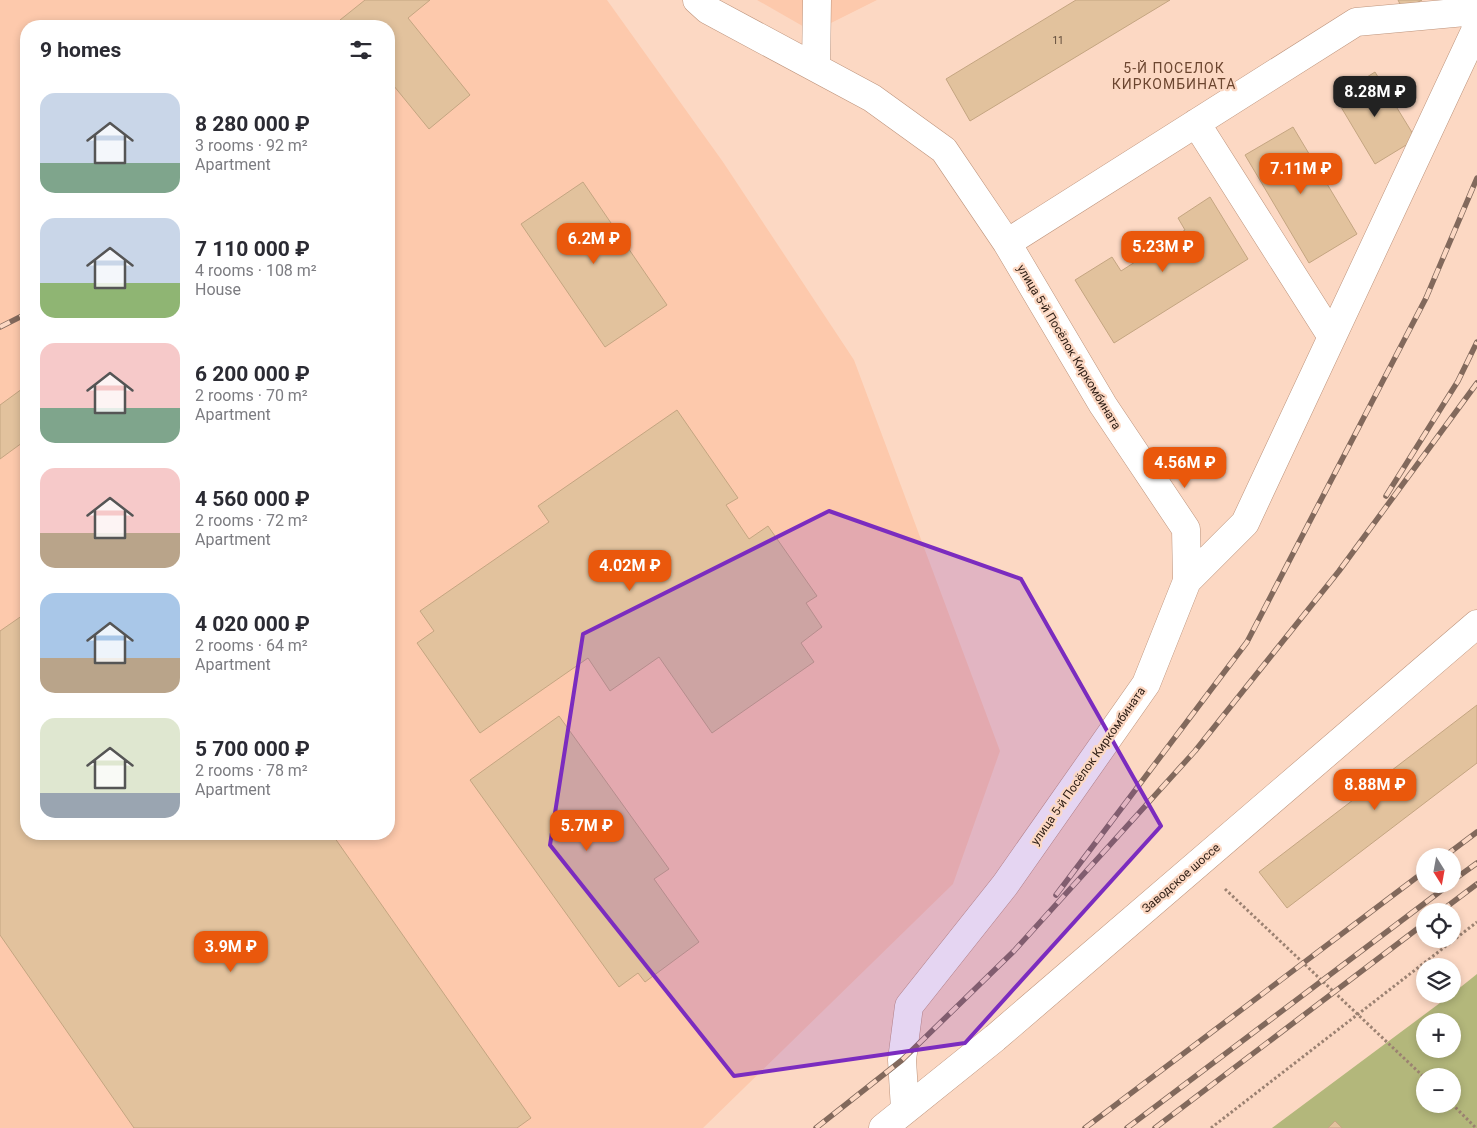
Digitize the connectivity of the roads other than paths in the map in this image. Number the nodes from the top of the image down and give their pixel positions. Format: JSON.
{"nodes":[{"id":1,"x":697,"y":0,"type":"edge"},
{"id":2,"x":817,"y":0,"type":"edge"},
{"id":3,"x":1477,"y":11,"type":"edge"},
{"id":4,"x":1477,"y":27,"type":"edge"},
{"id":5,"x":816,"y":67,"type":"junction"},
{"id":6,"x":1196,"y":123,"type":"junction"},
{"id":7,"x":1007,"y":243,"type":"junction"},
{"id":8,"x":1332,"y":337,"type":"junction"},
{"id":9,"x":1187,"y":581,"type":"junction"},
{"id":10,"x":1477,"y":624,"type":"edge"},
{"id":11,"x":905,"y":1109,"type":"junction"},
{"id":12,"x":883,"y":1128,"type":"edge"}],
"edges":[{"from":1,"to":5,"type":"street","name":"улица 5-й Посёлок Киркомбината"},
{"from":2,"to":5,"type":"street"},
{"from":3,"to":6,"type":"street"},
{"from":4,"to":8,"type":"street"},
{"from":5,"to":7,"type":"street","name":"улица 5-й Посёлок Киркомбината"},
{"from":6,"to":7,"type":"street"},
{"from":6,"to":8,"type":"street"},
{"from":7,"to":9,"type":"street","name":"улица 5-й Посёлок Киркомбината"},
{"from":8,"to":9,"type":"street"},
{"from":9,"to":11,"type":"street","name":"улица 5-й Посёлок Киркомбината"},
{"from":10,"to":11,"type":"street","name":"Заводское шоссе"},
{"from":11,"to":12,"type":"street","name":"Заводское шоссе"}]}
